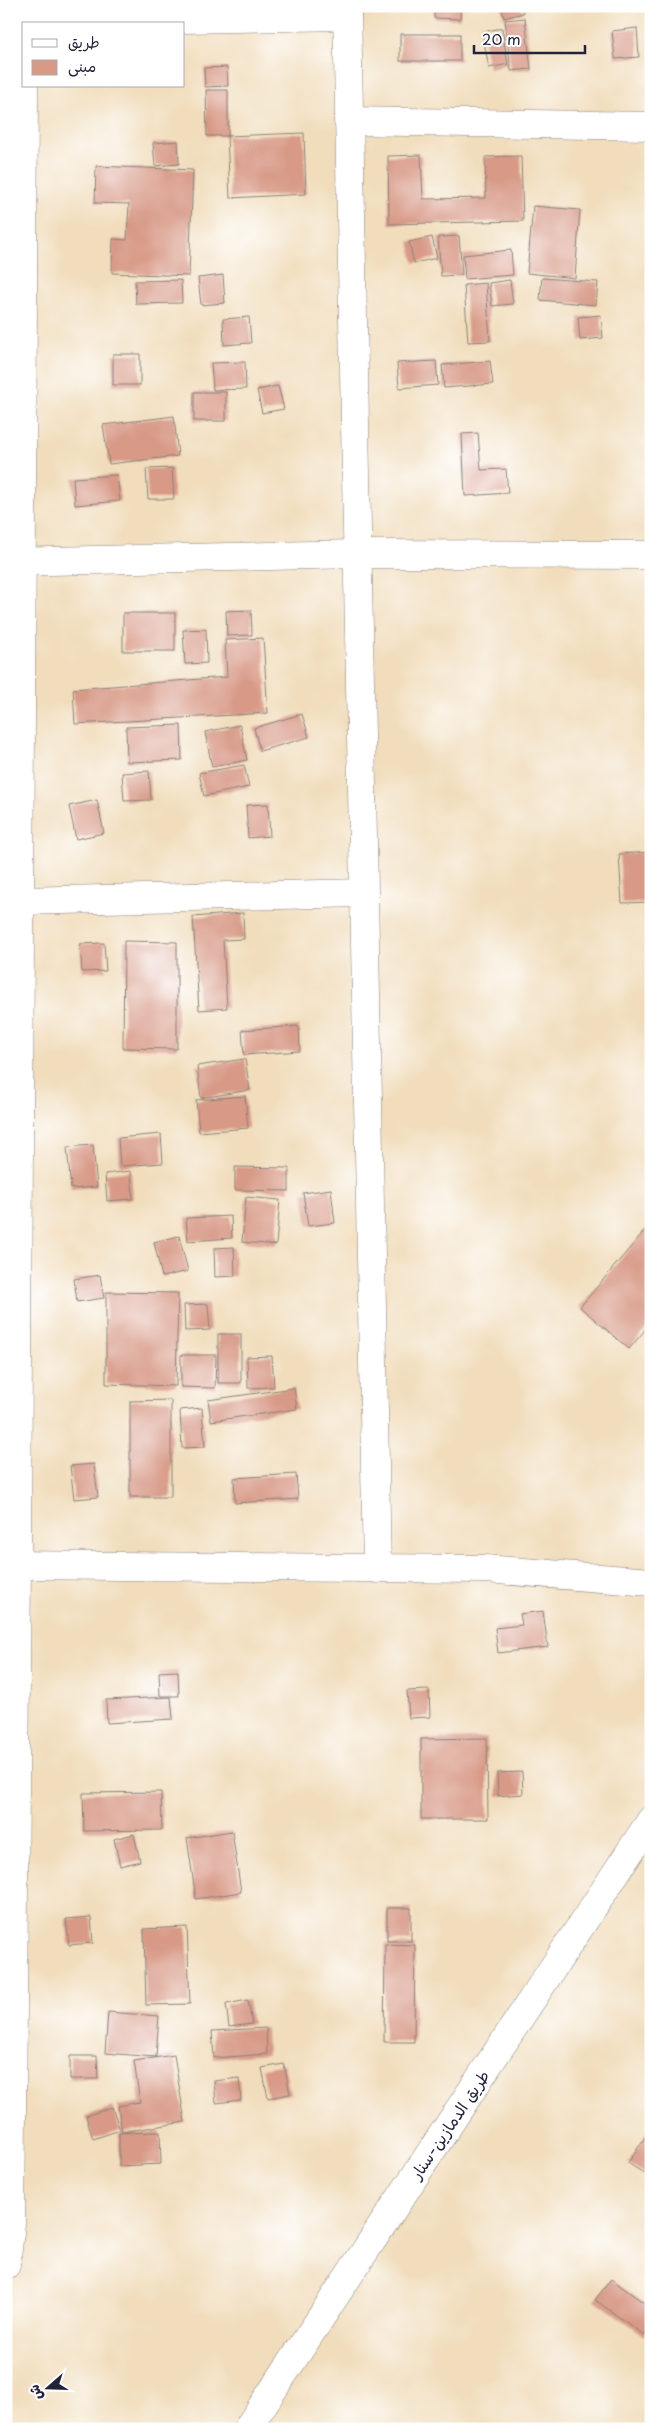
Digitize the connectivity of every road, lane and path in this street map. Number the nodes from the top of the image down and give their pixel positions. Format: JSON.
{"nodes":[{"id":1,"x":347,"y":11,"type":"edge"},
{"id":2,"x":22,"y":14,"type":"edge"},
{"id":3,"x":20,"y":85,"type":"edge"},
{"id":4,"x":348,"y":121,"type":"junction"},
{"id":5,"x":651,"y":126,"type":"edge"},
{"id":6,"x":356,"y":554,"type":"junction"},
{"id":7,"x":651,"y":555,"type":"edge"},
{"id":8,"x":13,"y":562,"type":"edge"},
{"id":9,"x":363,"y":893,"type":"junction"},
{"id":10,"x":20,"y":901,"type":"junction"},
{"id":11,"x":12,"y":1107,"type":"edge"},
{"id":12,"x":12,"y":1565,"type":"edge"},
{"id":13,"x":376,"y":1569,"type":"junction"},
{"id":14,"x":651,"y":1582,"type":"edge"},
{"id":15,"x":651,"y":1820,"type":"edge"},
{"id":16,"x":10,"y":1995,"type":"edge"},
{"id":17,"x":6,"y":2265,"type":"edge"},
{"id":18,"x":247,"y":2429,"type":"edge"}],
"edges":[{"from":1,"to":2,"type":"main road"},
{"from":1,"to":4,"type":"main road"},
{"from":2,"to":3,"type":"main road"},
{"from":3,"to":8,"type":"main road"},
{"from":4,"to":5,"type":"main road"},
{"from":4,"to":6,"type":"main road"},
{"from":6,"to":7,"type":"main road"},
{"from":6,"to":8,"type":"main road"},
{"from":6,"to":9,"type":"main road"},
{"from":8,"to":10,"type":"main road"},
{"from":9,"to":10,"type":"main road"},
{"from":9,"to":13,"type":"main road"},
{"from":10,"to":11,"type":"main road"},
{"from":11,"to":12,"type":"main road"},
{"from":12,"to":13,"type":"main road"},
{"from":12,"to":16,"type":"main road"},
{"from":13,"to":14,"type":"main road"},
{"from":15,"to":18,"type":"main road","name":"طريق الدمازين-سنار"},
{"from":16,"to":17,"type":"main road"}]}
